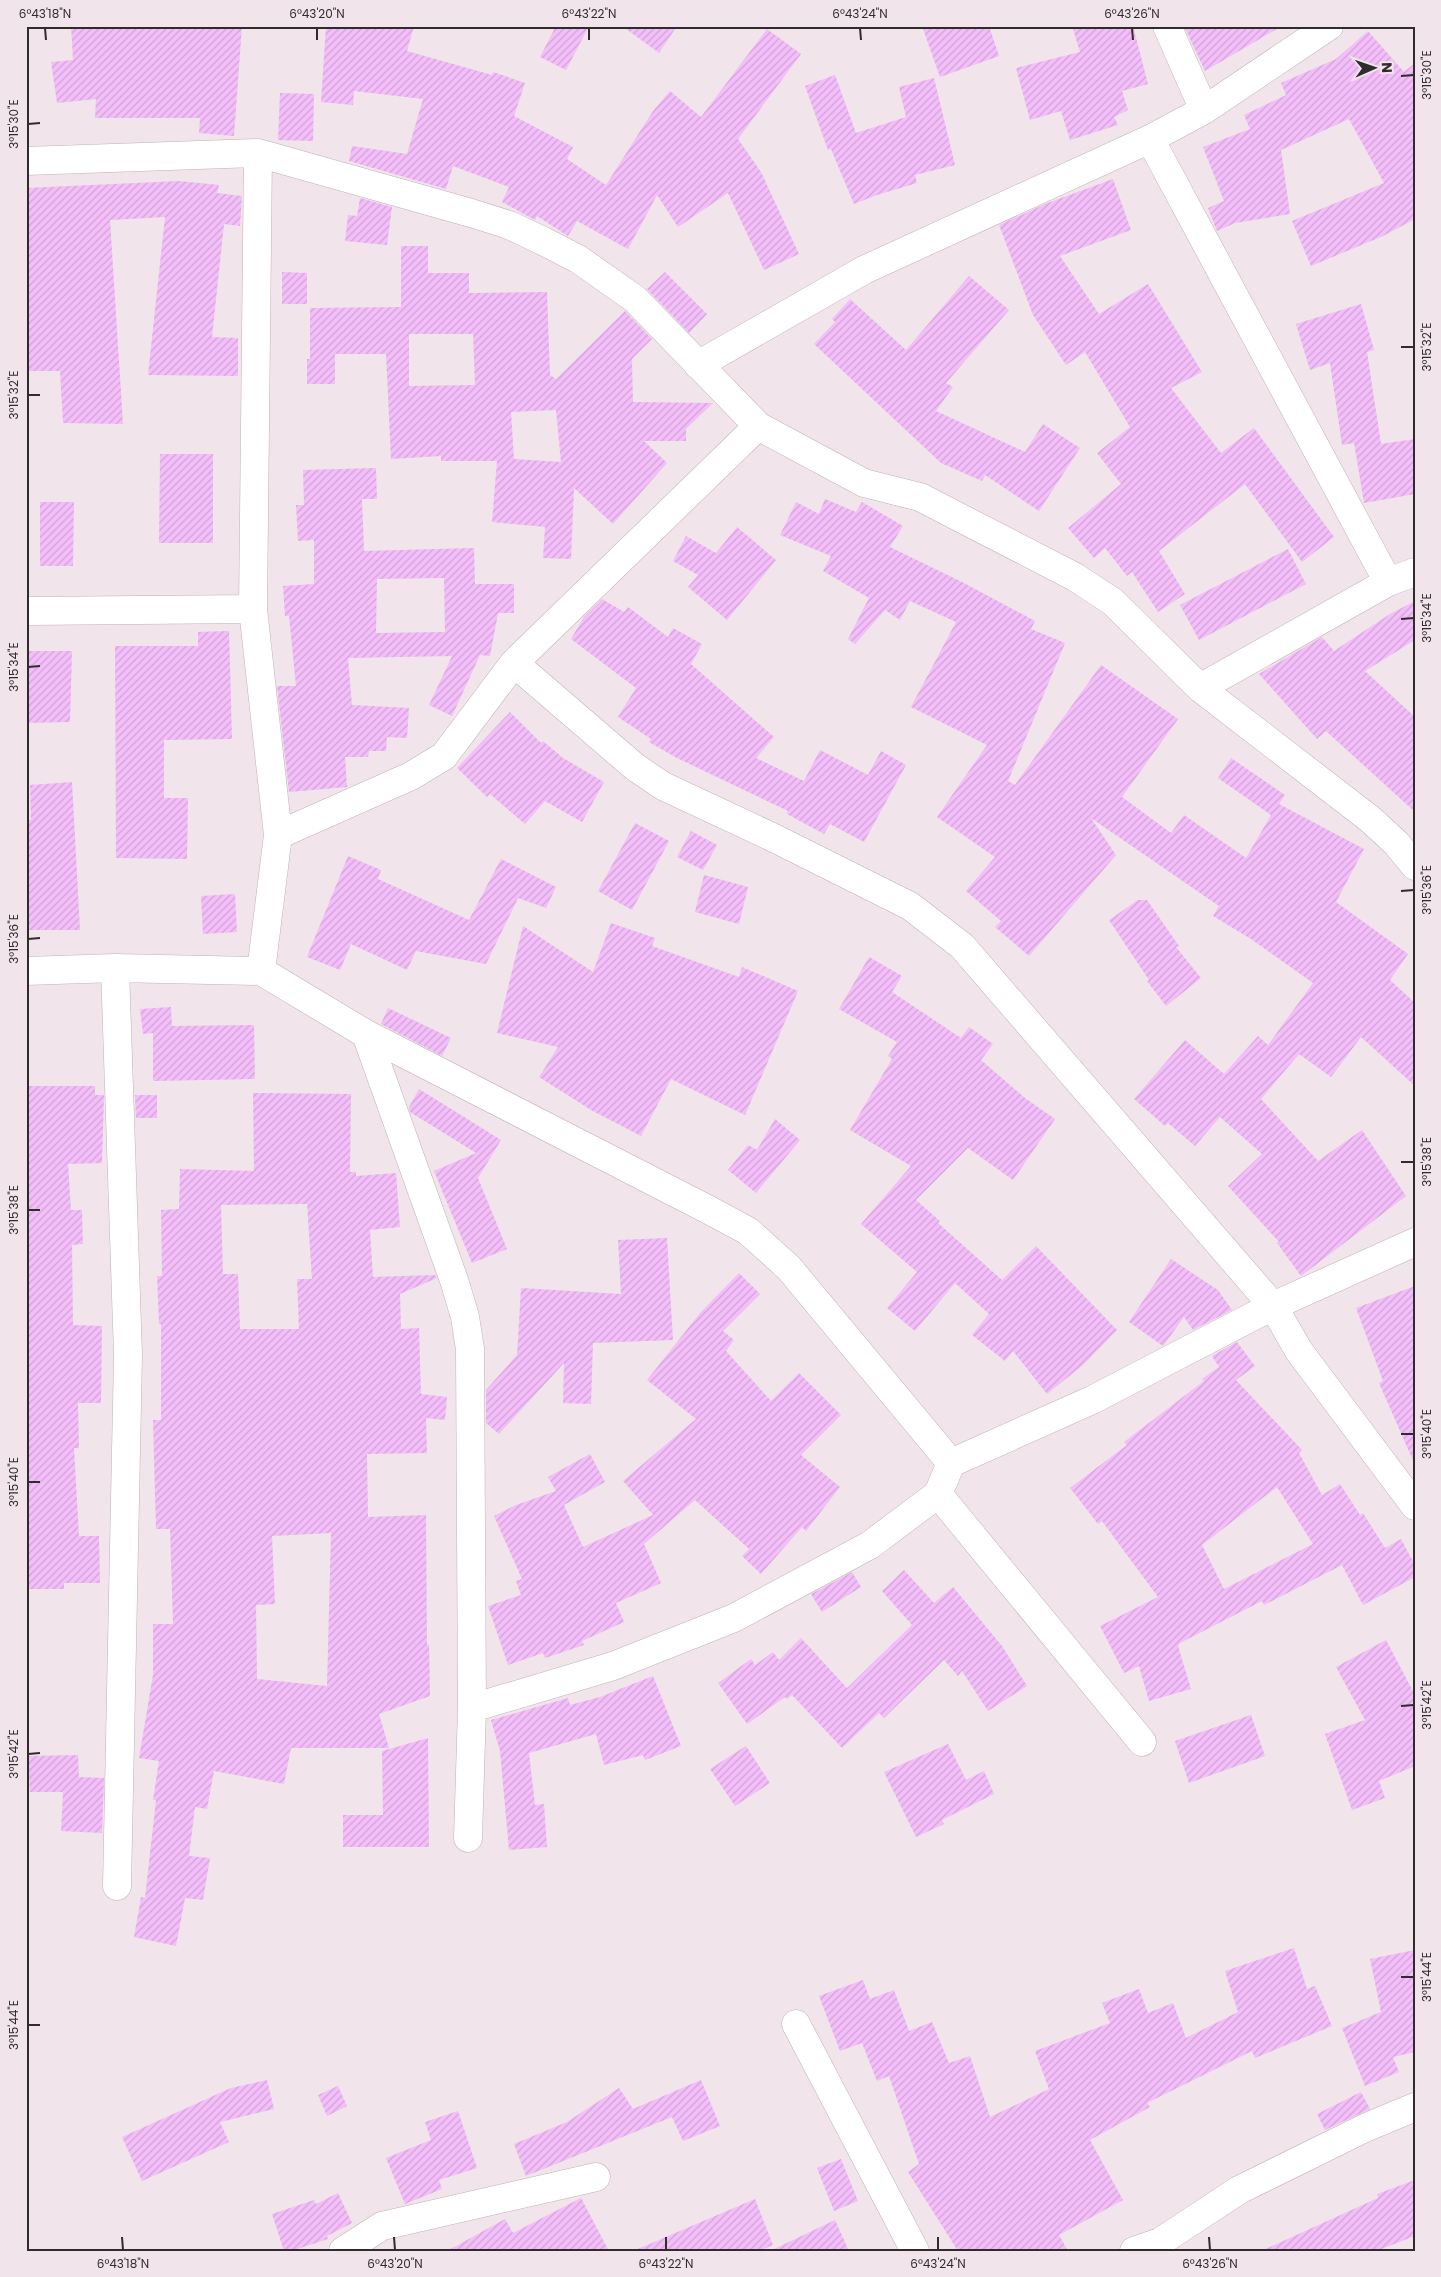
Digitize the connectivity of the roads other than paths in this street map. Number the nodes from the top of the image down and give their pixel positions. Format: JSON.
{"nodes":[{"id":1,"x":1167,"y":26,"type":"edge"},
{"id":2,"x":1329,"y":26,"type":"edge"},
{"id":3,"x":1204,"y":110,"type":"junction"},
{"id":4,"x":1150,"y":139,"type":"junction"},
{"id":5,"x":258,"y":153,"type":"junction"},
{"id":6,"x":26,"y":162,"type":"edge"},
{"id":7,"x":698,"y":366,"type":"junction"},
{"id":8,"x":758,"y":426,"type":"junction"},
{"id":9,"x":1415,"y":572,"type":"edge"},
{"id":10,"x":1388,"y":582,"type":"junction"},
{"id":11,"x":253,"y":609,"type":"junction"},
{"id":12,"x":26,"y":611,"type":"edge"},
{"id":13,"x":514,"y":663,"type":"junction"},
{"id":14,"x":1200,"y":688,"type":"junction"},
{"id":15,"x":278,"y":836,"type":"junction"},
{"id":16,"x":1415,"y":866,"type":"edge"},
{"id":17,"x":115,"y":968,"type":"junction"},
{"id":18,"x":26,"y":971,"type":"edge"},
{"id":19,"x":261,"y":971,"type":"junction"},
{"id":20,"x":366,"y":1034,"type":"junction"},
{"id":21,"x":1415,"y":1242,"type":"edge"},
{"id":22,"x":1273,"y":1306,"type":"junction"},
{"id":23,"x":951,"y":1463,"type":"junction"},
{"id":24,"x":938,"y":1494,"type":"junction"},
{"id":25,"x":1415,"y":1506,"type":"edge"},
{"id":26,"x":472,"y":1708,"type":"junction"},
{"id":27,"x":1142,"y":1742,"type":"dead end"},
{"id":28,"x":468,"y":1838,"type":"dead end"},
{"id":29,"x":117,"y":1886,"type":"dead end"},
{"id":30,"x":796,"y":2024,"type":"dead end"},
{"id":31,"x":1415,"y":2107,"type":"edge"},
{"id":32,"x":596,"y":2177,"type":"dead end"},
{"id":33,"x":1162,"y":2246,"type":"edge"},
{"id":34,"x":343,"y":2251,"type":"edge"},
{"id":35,"x":915,"y":2251,"type":"edge"},
{"id":36,"x":1134,"y":2251,"type":"edge"}],
"edges":[{"from":1,"to":3,"type":"street"},
{"from":2,"to":3,"type":"street"},
{"from":3,"to":4,"type":"street"},
{"from":4,"to":7,"type":"street"},
{"from":4,"to":10,"type":"street"},
{"from":5,"to":6,"type":"street"},
{"from":5,"to":7,"type":"street"},
{"from":5,"to":11,"type":"street"},
{"from":7,"to":8,"type":"street"},
{"from":8,"to":13,"type":"street"},
{"from":8,"to":14,"type":"street"},
{"from":9,"to":10,"type":"street"},
{"from":10,"to":14,"type":"street"},
{"from":11,"to":12,"type":"street"},
{"from":11,"to":15,"type":"street"},
{"from":13,"to":15,"type":"street"},
{"from":13,"to":22,"type":"street"},
{"from":14,"to":16,"type":"street"},
{"from":15,"to":19,"type":"street"},
{"from":17,"to":18,"type":"street"},
{"from":17,"to":19,"type":"street"},
{"from":17,"to":29,"type":"street"},
{"from":19,"to":20,"type":"street"},
{"from":20,"to":23,"type":"street"},
{"from":20,"to":26,"type":"street"},
{"from":21,"to":22,"type":"street"},
{"from":22,"to":23,"type":"street"},
{"from":22,"to":25,"type":"street"},
{"from":23,"to":24,"type":"street"},
{"from":24,"to":26,"type":"street"},
{"from":24,"to":27,"type":"street"},
{"from":26,"to":28,"type":"street"},
{"from":30,"to":35,"type":"street"},
{"from":31,"to":33,"type":"street"},
{"from":32,"to":34,"type":"street"},
{"from":33,"to":36,"type":"street"}]}
